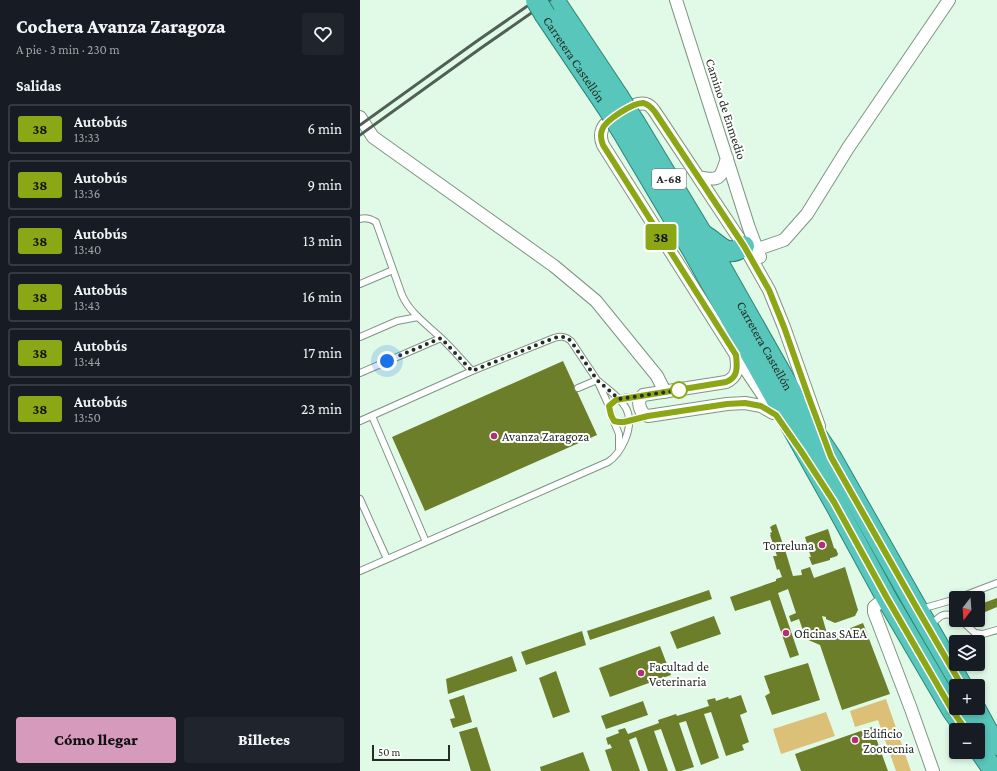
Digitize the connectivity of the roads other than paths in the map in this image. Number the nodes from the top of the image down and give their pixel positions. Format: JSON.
{"nodes":[{"id":1,"x":676,"y":0,"type":"edge"},
{"id":2,"x":949,"y":0,"type":"edge"},
{"id":3,"x":548,"y":5,"type":"edge"},
{"id":4,"x":360,"y":117,"type":"edge"},
{"id":5,"x":629,"y":127,"type":"junction"},
{"id":6,"x":727,"y":158,"type":"junction"},
{"id":7,"x":699,"y":177,"type":"junction"},
{"id":8,"x":360,"y":219,"type":"edge"},
{"id":9,"x":702,"y":234,"type":"junction"},
{"id":10,"x":750,"y":241,"type":"junction"},
{"id":11,"x":393,"y":270,"type":"junction"},
{"id":12,"x":360,"y":284,"type":"edge"},
{"id":13,"x":418,"y":317,"type":"junction"},
{"id":14,"x":360,"y":338,"type":"edge"},
{"id":15,"x":441,"y":338,"type":"junction"},
{"id":16,"x":736,"y":355,"type":"junction"},
{"id":17,"x":472,"y":371,"type":"junction"},
{"id":18,"x":360,"y":372,"type":"edge"},
{"id":19,"x":597,"y":380,"type":"junction"},
{"id":20,"x":578,"y":388,"type":"dead end"},
{"id":21,"x":665,"y":392,"type":"junction"},
{"id":22,"x":643,"y":396,"type":"junction"},
{"id":23,"x":619,"y":399,"type":"junction"},
{"id":24,"x":609,"y":406,"type":"junction"},
{"id":25,"x":776,"y":415,"type":"junction"},
{"id":26,"x":372,"y":416,"type":"junction"},
{"id":27,"x":648,"y":416,"type":"junction"},
{"id":28,"x":629,"y":420,"type":"junction"},
{"id":29,"x":360,"y":421,"type":"edge"},
{"id":30,"x":614,"y":421,"type":"junction"},
{"id":31,"x":619,"y":450,"type":"junction"},
{"id":32,"x":831,"y":457,"type":"junction"},
{"id":33,"x":360,"y":499,"type":"edge"},
{"id":34,"x":834,"y":502,"type":"junction"},
{"id":35,"x":426,"y":542,"type":"junction"},
{"id":36,"x":387,"y":559,"type":"junction"},
{"id":37,"x":360,"y":572,"type":"edge"},
{"id":38,"x":997,"y":583,"type":"edge"},
{"id":39,"x":976,"y":591,"type":"edge"},
{"id":40,"x":887,"y":598,"type":"junction"},
{"id":41,"x":949,"y":600,"type":"edge"},
{"id":42,"x":918,"y":610,"type":"junction"},
{"id":43,"x":949,"y":615,"type":"edge"},
{"id":44,"x":969,"y":627,"type":"edge"},
{"id":45,"x":928,"y":628,"type":"junction"},
{"id":46,"x":997,"y":630,"type":"edge"},
{"id":47,"x":958,"y":679,"type":"edge"},
{"id":48,"x":979,"y":715,"type":"edge"},
{"id":49,"x":982,"y":715,"type":"edge"},
{"id":50,"x":961,"y":723,"type":"edge"},
{"id":51,"x":997,"y":731,"type":"edge"},
{"id":52,"x":997,"y":744,"type":"edge"},
{"id":53,"x":985,"y":758,"type":"edge"},
{"id":54,"x":933,"y":771,"type":"edge"},
{"id":55,"x":994,"y":771,"type":"edge"}],
"edges":[{"from":1,"to":6,"type":"street","name":"Camino de Enmedio"},
{"from":2,"to":10,"type":"street"},
{"from":3,"to":5,"type":"highway","name":"Carretera Castellón","number":"A-68","bridge":true},
{"from":4,"to":21,"type":"street"},
{"from":5,"to":9,"type":"highway","name":"Carretera Castellón","number":"A-68"},
{"from":5,"to":34,"type":"highway","name":"Carretera Castellón","number":"A-68"},
{"from":6,"to":7,"type":"street"},
{"from":6,"to":10,"type":"street","name":"Camino de Enmedio"},
{"from":7,"to":10,"type":"street","name":"Carretera Castellón"},
{"from":7,"to":16,"type":"street","name":"Carretera Castellón"},
{"from":8,"to":11,"type":"lane"},
{"from":9,"to":10,"type":"highway"},
{"from":9,"to":32,"type":"highway","name":"Carretera Castellón","number":"A-68"},
{"from":10,"to":32,"type":"street","name":"Camino de Enmedio"},
{"from":11,"to":12,"type":"lane"},
{"from":11,"to":13,"type":"lane"},
{"from":13,"to":14,"type":"lane"},
{"from":13,"to":15,"type":"lane"},
{"from":15,"to":17,"type":"lane"},
{"from":15,"to":18,"type":"lane"},
{"from":16,"to":21,"type":"street"},
{"from":16,"to":25,"type":"street","name":"Carretera Castellón"},
{"from":17,"to":19,"type":"lane"},
{"from":17,"to":26,"type":"lane"},
{"from":19,"to":20,"type":"lane"},
{"from":19,"to":23,"type":"lane"},
{"from":19,"to":24,"type":"lane"},
{"from":21,"to":22,"type":"street"},
{"from":22,"to":23,"type":"lane"},
{"from":22,"to":27,"type":"street"},
{"from":23,"to":24,"type":"lane"},
{"from":23,"to":28,"type":"lane"},
{"from":24,"to":30,"type":"lane"},
{"from":25,"to":27,"type":"street"},
{"from":25,"to":34,"type":"street","name":"Carretera Castellón"},
{"from":26,"to":29,"type":"lane"},
{"from":26,"to":35,"type":"lane"},
{"from":27,"to":28,"type":"lane"},
{"from":28,"to":30,"type":"lane"},
{"from":28,"to":31,"type":"lane"},
{"from":30,"to":31,"type":"lane"},
{"from":31,"to":35,"type":"lane"},
{"from":32,"to":42,"type":"highway","name":"Carretera Castellón","number":"A-68"},
{"from":33,"to":36,"type":"lane"},
{"from":34,"to":40,"type":"highway","name":"Carretera Castellón","number":"A-68"},
{"from":35,"to":36,"type":"lane"},
{"from":36,"to":37,"type":"lane"},
{"from":38,"to":39,"type":"lane"},
{"from":40,"to":50,"type":"highway","name":"Carretera Castellón","number":"A-68"},
{"from":40,"to":54,"type":"street"},
{"from":41,"to":42,"type":"lane"},
{"from":42,"to":45,"type":"highway","name":"Carretera Castellón","number":"A-68"},
{"from":43,"to":45,"type":"lane"},
{"from":44,"to":46,"type":"lane"},
{"from":45,"to":47,"type":"highway","name":"Carretera Castellón","number":"A-68"},
{"from":48,"to":52,"type":"highway"},
{"from":49,"to":51,"type":"highway"},
{"from":53,"to":55,"type":"highway"}]}
